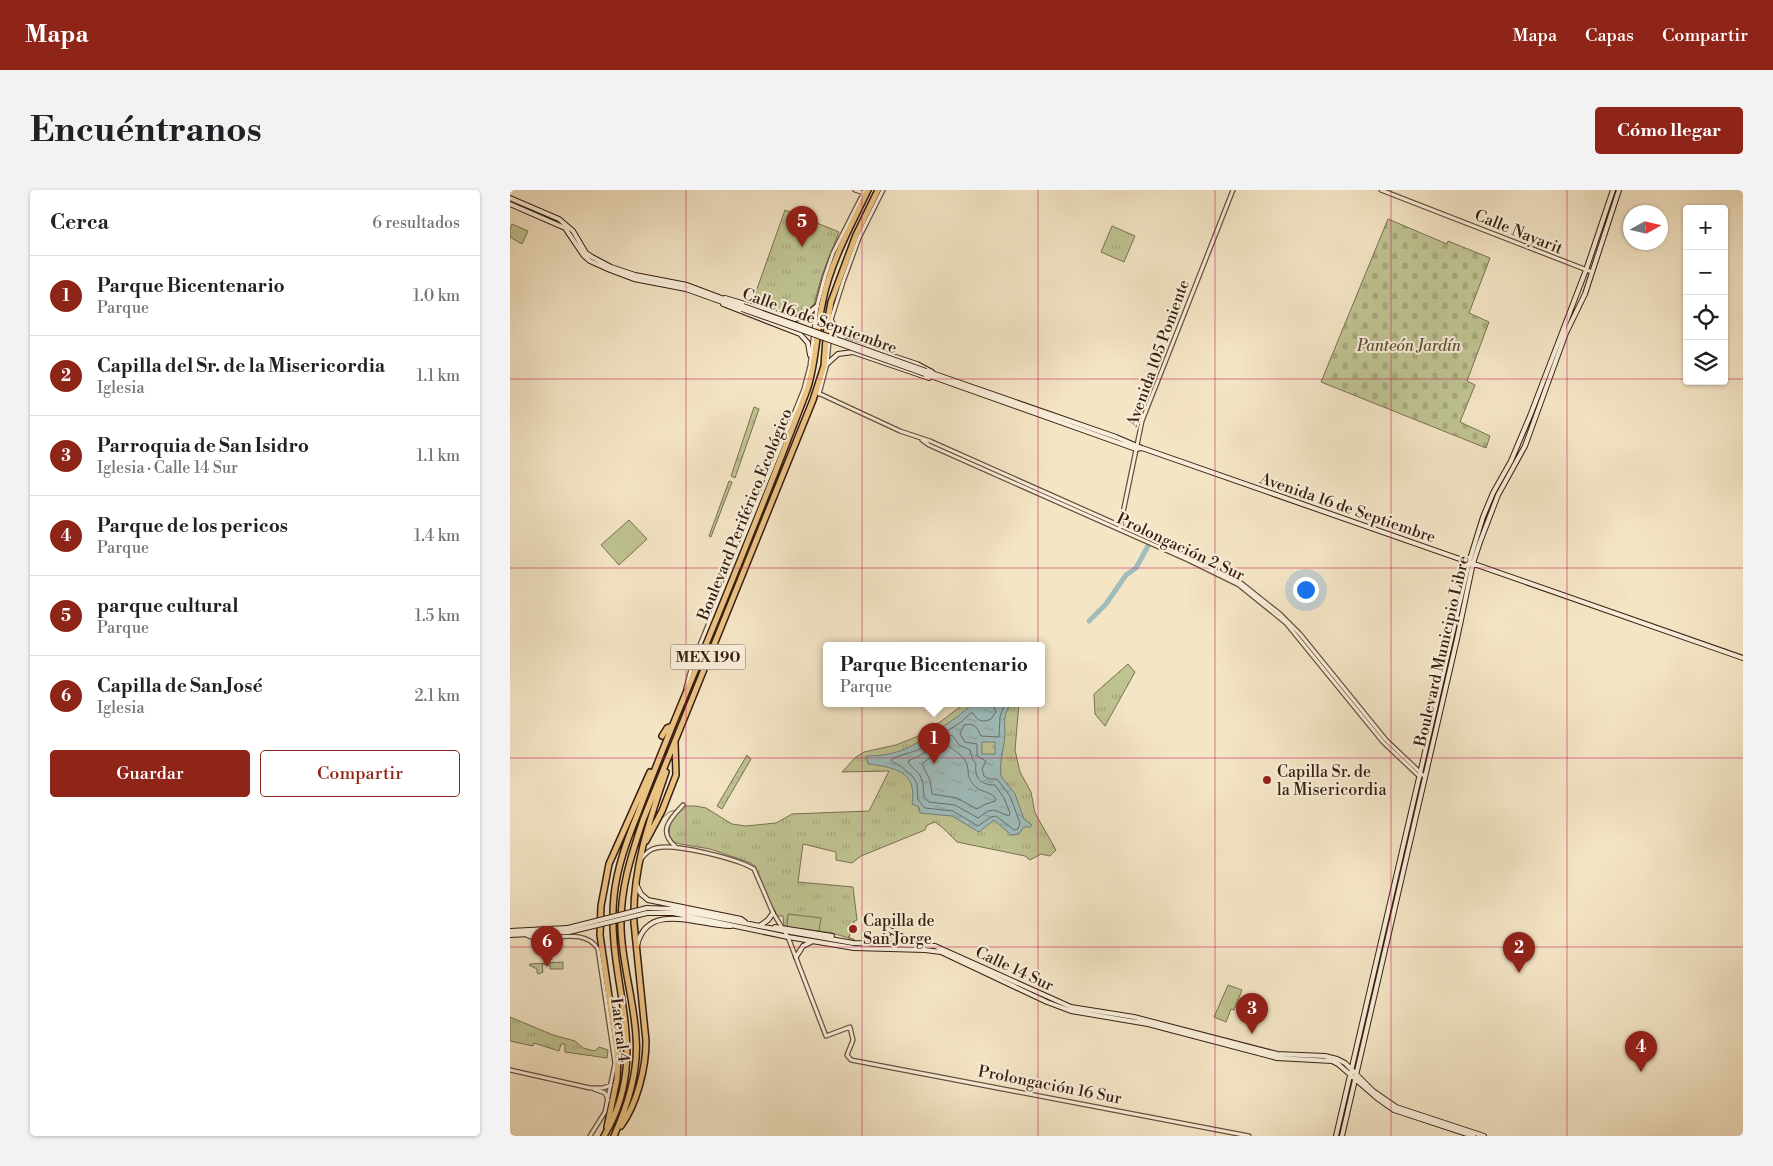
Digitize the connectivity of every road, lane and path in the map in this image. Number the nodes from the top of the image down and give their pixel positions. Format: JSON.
{"nodes":[{"id":1,"x":855,"y":190,"type":"edge"},
{"id":2,"x":878,"y":190,"type":"edge"},
{"id":3,"x":883,"y":190,"type":"edge"},
{"id":4,"x":1233,"y":190,"type":"edge"},
{"id":5,"x":1381,"y":190,"type":"edge"},
{"id":6,"x":1612,"y":190,"type":"edge"},
{"id":7,"x":1619,"y":190,"type":"edge"},
{"id":8,"x":866,"y":192,"type":"edge"},
{"id":9,"x":510,"y":198,"type":"edge"},
{"id":10,"x":510,"y":204,"type":"edge"},
{"id":11,"x":1586,"y":270,"type":"junction"},
{"id":12,"x":1592,"y":272,"type":"junction"},
{"id":13,"x":716,"y":298,"type":"junction"},
{"id":14,"x":816,"y":306,"type":"junction"},
{"id":15,"x":831,"y":320,"type":"junction"},
{"id":16,"x":810,"y":355,"type":"junction"},
{"id":17,"x":827,"y":364,"type":"junction"},
{"id":18,"x":936,"y":376,"type":"junction"},
{"id":19,"x":817,"y":393,"type":"junction"},
{"id":20,"x":1137,"y":447,"type":"junction"},
{"id":21,"x":1120,"y":528,"type":"junction"},
{"id":22,"x":1471,"y":563,"type":"junction"},
{"id":23,"x":1743,"y":658,"type":"edge"},
{"id":24,"x":686,"y":691,"type":"junction"},
{"id":25,"x":672,"y":726,"type":"junction"},
{"id":26,"x":662,"y":736,"type":"dead end"},
{"id":27,"x":675,"y":741,"type":"junction"},
{"id":28,"x":672,"y":748,"type":"junction"},
{"id":29,"x":658,"y":759,"type":"junction"},
{"id":30,"x":1419,"y":774,"type":"junction"},
{"id":31,"x":1424,"y":778,"type":"junction"},
{"id":32,"x":683,"y":805,"type":"dead end"},
{"id":33,"x":643,"y":845,"type":"junction"},
{"id":34,"x":676,"y":847,"type":"junction"},
{"id":35,"x":639,"y":862,"type":"junction"},
{"id":36,"x":636,"y":881,"type":"junction"},
{"id":37,"x":773,"y":913,"type":"junction"},
{"id":38,"x":713,"y":918,"type":"junction"},
{"id":39,"x":747,"y":923,"type":"junction"},
{"id":40,"x":736,"y":926,"type":"junction"},
{"id":41,"x":762,"y":926,"type":"junction"},
{"id":42,"x":888,"y":928,"type":"dead end"},
{"id":43,"x":784,"y":930,"type":"junction"},
{"id":44,"x":534,"y":932,"type":"junction"},
{"id":45,"x":512,"y":933,"type":"edge"},
{"id":46,"x":525,"y":934,"type":"junction"},
{"id":47,"x":888,"y":934,"type":"dead end"},
{"id":48,"x":788,"y":937,"type":"junction"},
{"id":49,"x":814,"y":942,"type":"junction"},
{"id":50,"x":872,"y":944,"type":"junction"},
{"id":51,"x":910,"y":944,"type":"junction"},
{"id":52,"x":637,"y":948,"type":"junction"},
{"id":53,"x":910,"y":950,"type":"junction"},
{"id":54,"x":796,"y":957,"type":"junction"},
{"id":55,"x":607,"y":994,"type":"junction"},
{"id":56,"x":1354,"y":1061,"type":"junction"},
{"id":57,"x":1345,"y":1063,"type":"junction"},
{"id":58,"x":510,"y":1070,"type":"edge"},
{"id":59,"x":1351,"y":1072,"type":"junction"},
{"id":60,"x":1356,"y":1077,"type":"junction"},
{"id":61,"x":611,"y":1085,"type":"junction"},
{"id":62,"x":603,"y":1090,"type":"junction"},
{"id":63,"x":608,"y":1100,"type":"junction"},
{"id":64,"x":615,"y":1134,"type":"edge"},
{"id":65,"x":605,"y":1135,"type":"edge"},
{"id":66,"x":590,"y":1136,"type":"edge"},
{"id":67,"x":1249,"y":1136,"type":"edge"},
{"id":68,"x":1336,"y":1136,"type":"edge"},
{"id":69,"x":1342,"y":1136,"type":"edge"},
{"id":70,"x":1473,"y":1136,"type":"edge"},
{"id":71,"x":1484,"y":1136,"type":"edge"}],
"edges":[{"from":1,"to":8,"type":"street"},
{"from":2,"to":19,"type":"highway","name":"Boulevard Periférico Ecológico","number":"MEX 190"},
{"from":3,"to":15,"type":"street"},
{"from":4,"to":20,"type":"street","name":"Avenida 105 Poniente"},
{"from":5,"to":11,"type":"street","name":"Calle Nayarit"},
{"from":6,"to":11,"type":"main road","name":"Boulevard Municipio Libre"},
{"from":7,"to":12,"type":"main road","name":"Boulevard Municipio Libre"},
{"from":8,"to":14,"type":"street"},
{"from":8,"to":24,"type":"highway","name":"Boulevard Periférico Ecológico","number":"MEX 190"},
{"from":9,"to":13,"type":"main road","name":"Calle 16 de Septiembre"},
{"from":10,"to":13,"type":"main road","name":"Calle 16 de Septiembre"},
{"from":11,"to":12,"type":"street","name":"Calle Nayarit"},
{"from":11,"to":22,"type":"main road","name":"Boulevard Municipio Libre"},
{"from":12,"to":22,"type":"main road","name":"Boulevard Municipio Libre"},
{"from":13,"to":14,"type":"main road"},
{"from":13,"to":16,"type":"main road"},
{"from":13,"to":18,"type":"main road","name":"Calle 16 de Septiembre","bridge":true},
{"from":14,"to":16,"type":"street"},
{"from":15,"to":17,"type":"street"},
{"from":15,"to":18,"type":"main road"},
{"from":16,"to":24,"type":"street"},
{"from":17,"to":18,"type":"main road"},
{"from":17,"to":19,"type":"street"},
{"from":18,"to":20,"type":"main road","name":"Calle 16 de Septiembre"},
{"from":19,"to":21,"type":"street","name":"Prolongación 2 Sur"},
{"from":19,"to":27,"type":"highway","name":"Boulevard Periférico Ecológico","number":"MEX 190"},
{"from":20,"to":21,"type":"street","name":"Avenida 105 Poniente"},
{"from":20,"to":22,"type":"main road","name":"Avenida 16 de Septiembre"},
{"from":21,"to":30,"type":"street","name":"Prolongación 2 Sur"},
{"from":22,"to":23,"type":"main road","name":"Avenida 16 de Septiembre"},
{"from":22,"to":30,"type":"main road","name":"Boulevard Municipio Libre"},
{"from":22,"to":31,"type":"main road","name":"Boulevard Municipio Libre"},
{"from":24,"to":25,"type":"highway","name":"Boulevard Periférico Ecológico","number":"MEX 190"},
{"from":25,"to":26,"type":"highway"},
{"from":25,"to":29,"type":"highway","name":"Boulevard Periférico Ecológico","number":"MEX 190"},
{"from":27,"to":28,"type":"highway","name":"Boulevard Periférico Ecológico","number":"MEX 190"},
{"from":27,"to":33,"type":"highway"},
{"from":28,"to":33,"type":"highway"},
{"from":28,"to":64,"type":"highway","name":"Boulevard Periférico Ecológico","number":"MEX 190"},
{"from":29,"to":55,"type":"highway"},
{"from":29,"to":65,"type":"highway","name":"Boulevard Periférico Ecológico","number":"MEX 190"},
{"from":30,"to":31,"type":"street","name":"Prolongación 2 Sur"},
{"from":30,"to":56,"type":"main road","name":"Boulevard Municipio Libre"},
{"from":31,"to":60,"type":"main road","name":"Boulevard Municipio Libre"},
{"from":32,"to":34,"type":"street"},
{"from":33,"to":35,"type":"highway"},
{"from":34,"to":35,"type":"street"},
{"from":34,"to":37,"type":"street"},
{"from":35,"to":36,"type":"highway"},
{"from":36,"to":39,"type":"main road"},
{"from":36,"to":52,"type":"highway"},
{"from":37,"to":41,"type":"main road"},
{"from":37,"to":43,"type":"street"},
{"from":38,"to":39,"type":"main road","name":"Calle 14 Sur"},
{"from":38,"to":40,"type":"main road","name":"Calle 14 Sur"},
{"from":38,"to":44,"type":"main road","name":"Calle 14 Sur","bridge":true},
{"from":39,"to":41,"type":"main road","name":"Calle 14 Sur"},
{"from":40,"to":48,"type":"main road","name":"Calle 14 Sur"},
{"from":40,"to":52,"type":"main road"},
{"from":41,"to":43,"type":"main road","name":"Calle 14 Sur"},
{"from":42,"to":51,"type":"main road"},
{"from":43,"to":48,"type":"street"},
{"from":43,"to":50,"type":"main road","name":"Calle 14 Sur"},
{"from":44,"to":45,"type":"main road","name":"Calle 14 Sur"},
{"from":44,"to":46,"type":"main road","name":"Calle 14 Sur"},
{"from":45,"to":46,"type":"main road","name":"Calle 14 Sur"},
{"from":46,"to":55,"type":"street","name":"Lateral 4"},
{"from":47,"to":50,"type":"main road"},
{"from":48,"to":49,"type":"main road","name":"Calle 14 Sur"},
{"from":48,"to":54,"type":"street"},
{"from":49,"to":53,"type":"main road","name":"Calle 14 Sur"},
{"from":49,"to":54,"type":"main road"},
{"from":50,"to":51,"type":"main road","name":"Calle 14 Sur"},
{"from":51,"to":53,"type":"main road"},
{"from":51,"to":57,"type":"main road","name":"Calle 14 Sur"},
{"from":52,"to":64,"type":"highway"},
{"from":53,"to":59,"type":"main road","name":"Calle 14 Sur"},
{"from":54,"to":67,"type":"street","name":"Prolongación 16 Sur"},
{"from":55,"to":61,"type":"street","name":"Lateral 4"},
{"from":55,"to":65,"type":"highway"},
{"from":56,"to":57,"type":"main road"},
{"from":56,"to":59,"type":"main road","name":"Boulevard Municipio Libre"},
{"from":57,"to":59,"type":"main road","name":"Calle 14 Sur"},
{"from":58,"to":62,"type":"street"},
{"from":59,"to":60,"type":"main road","name":"Calle 14 Sur"},
{"from":59,"to":68,"type":"main road","name":"Boulevard Municipio Libre"},
{"from":60,"to":69,"type":"main road","name":"Boulevard Municipio Libre"},
{"from":60,"to":70,"type":"main road","name":"Calle 14 Sur"},
{"from":60,"to":71,"type":"main road","name":"Calle 14 Sur"},
{"from":61,"to":62,"type":"street"},
{"from":61,"to":63,"type":"street","name":"Lateral 4"},
{"from":62,"to":63,"type":"street"},
{"from":63,"to":66,"type":"street","name":"Lateral 4"}]}
